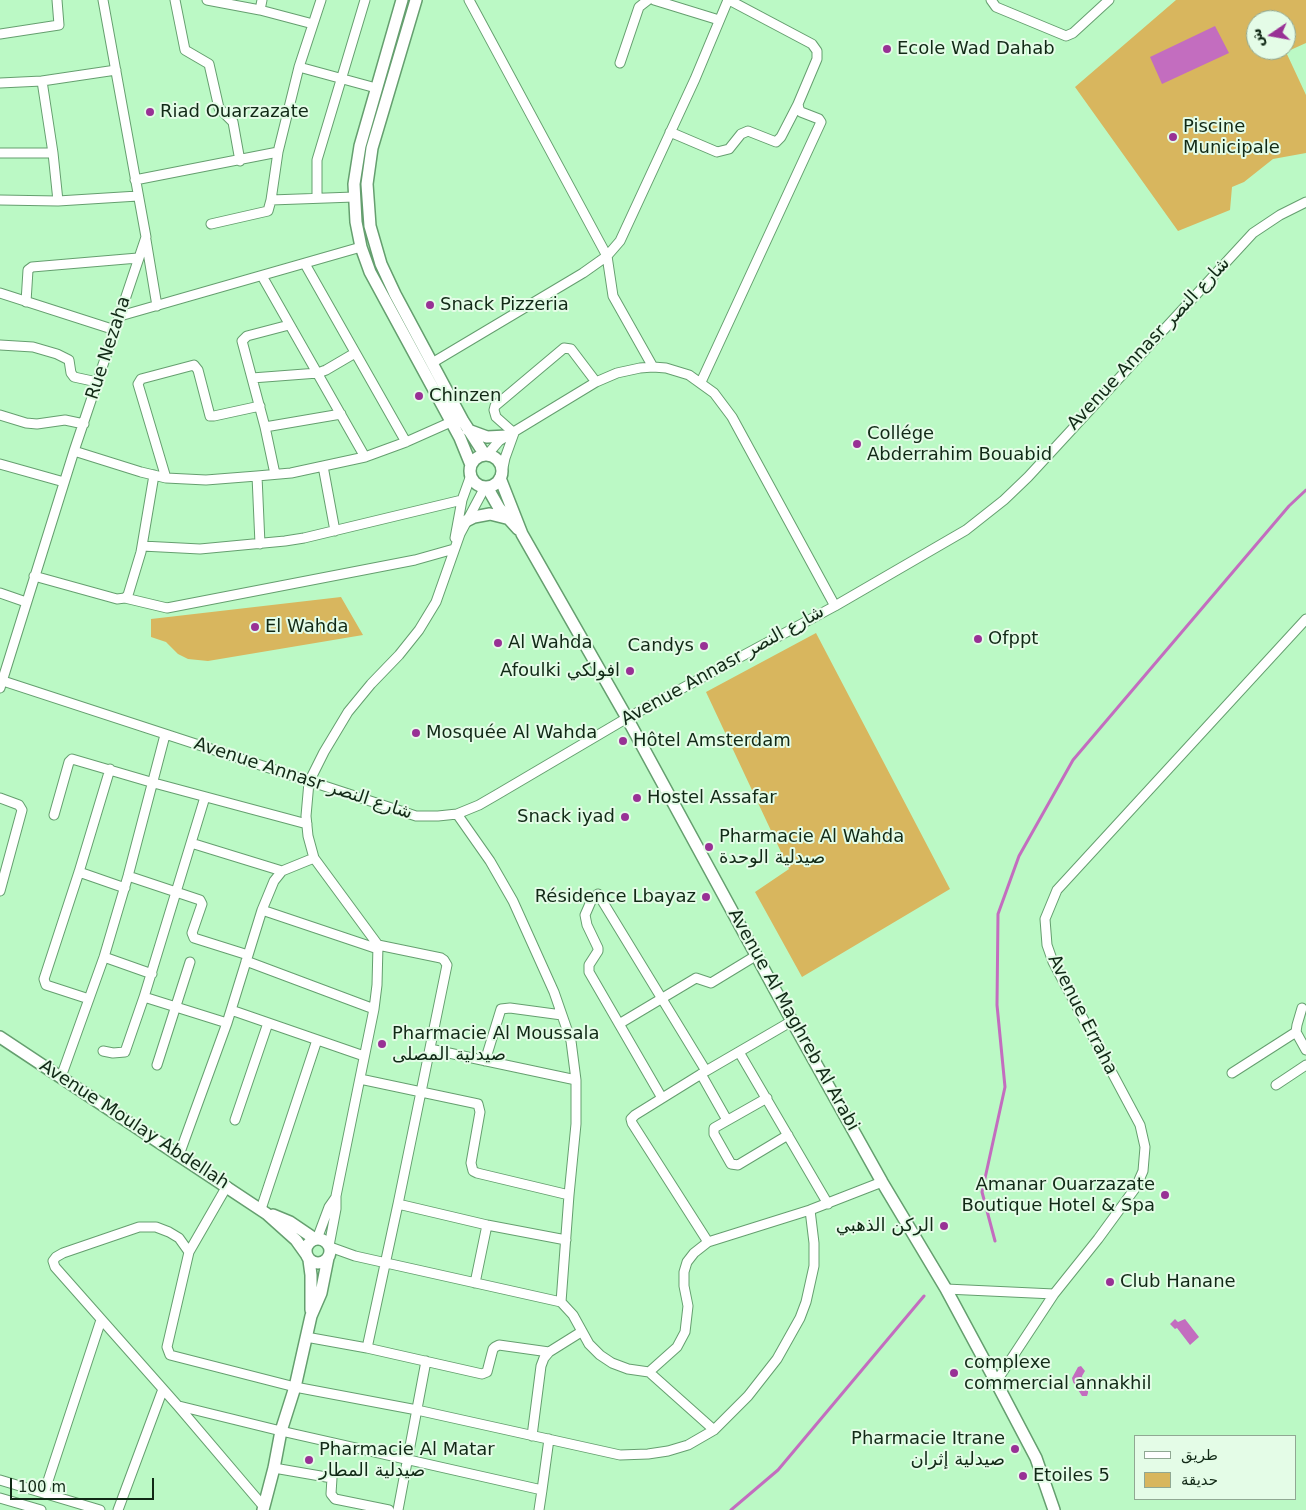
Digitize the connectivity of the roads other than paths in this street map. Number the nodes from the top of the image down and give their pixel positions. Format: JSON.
{"nodes":[{"id":1,"x":57,"y":0,"type":"edge"},
{"id":2,"x":103,"y":0,"type":"edge"},
{"id":3,"x":175,"y":0,"type":"edge"},
{"id":4,"x":207,"y":0,"type":"edge"},
{"id":5,"x":262,"y":0,"type":"edge"},
{"id":6,"x":322,"y":0,"type":"edge"},
{"id":7,"x":365,"y":0,"type":"edge"},
{"id":8,"x":469,"y":0,"type":"edge"},
{"id":9,"x":648,"y":0,"type":"edge"},
{"id":10,"x":654,"y":0,"type":"edge"},
{"id":11,"x":728,"y":0,"type":"edge"},
{"id":12,"x":991,"y":0,"type":"edge"},
{"id":13,"x":1109,"y":0,"type":"edge"},
{"id":14,"x":401,"y":2,"type":"edge"},
{"id":15,"x":415,"y":5,"type":"edge"},
{"id":16,"x":260,"y":10,"type":"junction"},
{"id":17,"x":719,"y":20,"type":"junction"},
{"id":18,"x":312,"y":24,"type":"junction"},
{"id":19,"x":0,"y":34,"type":"edge"},
{"id":20,"x":620,"y":63,"type":"dead end"},
{"id":21,"x":300,"y":66,"type":"junction"},
{"id":22,"x":116,"y":70,"type":"junction"},
{"id":23,"x":342,"y":78,"type":"junction"},
{"id":24,"x":42,"y":81,"type":"junction"},
{"id":25,"x":0,"y":83,"type":"edge"},
{"id":26,"x":376,"y":88,"type":"junction"},
{"id":27,"x":798,"y":104,"type":"junction"},
{"id":28,"x":670,"y":132,"type":"junction"},
{"id":29,"x":278,"y":152,"type":"junction"},
{"id":30,"x":0,"y":153,"type":"edge"},
{"id":31,"x":53,"y":153,"type":"junction"},
{"id":32,"x":240,"y":160,"type":"junction"},
{"id":33,"x":135,"y":180,"type":"junction"},
{"id":34,"x":138,"y":196,"type":"junction"},
{"id":35,"x":354,"y":197,"type":"junction"},
{"id":36,"x":317,"y":198,"type":"junction"},
{"id":37,"x":271,"y":200,"type":"junction"},
{"id":38,"x":58,"y":201,"type":"junction"},
{"id":39,"x":1306,"y":202,"type":"edge"},
{"id":40,"x":1,"y":203,"type":"edge"},
{"id":41,"x":211,"y":224,"type":"dead end"},
{"id":42,"x":146,"y":237,"type":"junction"},
{"id":43,"x":361,"y":247,"type":"junction"},
{"id":44,"x":607,"y":256,"type":"junction"},
{"id":45,"x":138,"y":258,"type":"junction"},
{"id":46,"x":305,"y":264,"type":"junction"},
{"id":47,"x":262,"y":276,"type":"junction"},
{"id":48,"x":0,"y":294,"type":"edge"},
{"id":49,"x":26,"y":302,"type":"junction"},
{"id":50,"x":157,"y":306,"type":"junction"},
{"id":51,"x":120,"y":316,"type":"junction"},
{"id":52,"x":289,"y":325,"type":"junction"},
{"id":53,"x":115,"y":330,"type":"junction"},
{"id":54,"x":0,"y":345,"type":"edge"},
{"id":55,"x":355,"y":353,"type":"junction"},
{"id":56,"x":432,"y":364,"type":"junction"},
{"id":57,"x":653,"y":367,"type":"junction"},
{"id":58,"x":318,"y":373,"type":"junction"},
{"id":59,"x":252,"y":378,"type":"junction"},
{"id":60,"x":96,"y":382,"type":"junction"},
{"id":61,"x":596,"y":382,"type":"junction"},
{"id":62,"x":701,"y":382,"type":"junction"},
{"id":63,"x":260,"y":406,"type":"junction"},
{"id":64,"x":341,"y":414,"type":"junction"},
{"id":65,"x":0,"y":415,"type":"edge"},
{"id":66,"x":451,"y":422,"type":"junction"},
{"id":67,"x":84,"y":424,"type":"junction"},
{"id":68,"x":265,"y":427,"type":"junction"},
{"id":69,"x":468,"y":430,"type":"junction"},
{"id":70,"x":511,"y":434,"type":"junction"},
{"id":71,"x":406,"y":442,"type":"junction"},
{"id":72,"x":74,"y":451,"type":"junction"},
{"id":73,"x":486,"y":455,"type":"junction"},
{"id":74,"x":365,"y":457,"type":"junction"},
{"id":75,"x":0,"y":464,"type":"edge"},
{"id":76,"x":323,"y":466,"type":"junction"},
{"id":77,"x":471,"y":470,"type":"junction"},
{"id":78,"x":275,"y":474,"type":"junction"},
{"id":79,"x":154,"y":475,"type":"junction"},
{"id":80,"x":501,"y":475,"type":"junction"},
{"id":81,"x":257,"y":476,"type":"junction"},
{"id":82,"x":166,"y":478,"type":"junction"},
{"id":83,"x":64,"y":482,"type":"junction"},
{"id":84,"x":486,"y":487,"type":"junction"},
{"id":85,"x":462,"y":500,"type":"junction"},
{"id":86,"x":506,"y":518,"type":"junction"},
{"id":87,"x":466,"y":521,"type":"junction"},
{"id":88,"x":335,"y":531,"type":"junction"},
{"id":89,"x":522,"y":534,"type":"junction"},
{"id":90,"x":260,"y":544,"type":"junction"},
{"id":91,"x":142,"y":546,"type":"junction"},
{"id":92,"x":454,"y":549,"type":"junction"},
{"id":93,"x":34,"y":576,"type":"junction"},
{"id":94,"x":0,"y":593,"type":"edge"},
{"id":95,"x":125,"y":598,"type":"junction"},
{"id":96,"x":26,"y":602,"type":"junction"},
{"id":97,"x":835,"y":606,"type":"junction"},
{"id":98,"x":1306,"y":619,"type":"edge"},
{"id":99,"x":1,"y":683,"type":"edge"},
{"id":100,"x":627,"y":718,"type":"junction"},
{"id":101,"x":165,"y":735,"type":"junction"},
{"id":102,"x":110,"y":769,"type":"junction"},
{"id":103,"x":309,"y":782,"type":"junction"},
{"id":104,"x":154,"y":783,"type":"junction"},
{"id":105,"x":205,"y":797,"type":"junction"},
{"id":106,"x":0,"y":798,"type":"edge"},
{"id":107,"x":457,"y":814,"type":"junction"},
{"id":108,"x":54,"y":815,"type":"dead end"},
{"id":109,"x":306,"y":824,"type":"junction"},
{"id":110,"x":191,"y":843,"type":"junction"},
{"id":111,"x":314,"y":858,"type":"junction"},
{"id":112,"x":282,"y":871,"type":"junction"},
{"id":113,"x":79,"y":872,"type":"junction"},
{"id":114,"x":128,"y":876,"type":"junction"},
{"id":115,"x":125,"y":888,"type":"junction"},
{"id":116,"x":0,"y":891,"type":"edge"},
{"id":117,"x":175,"y":891,"type":"junction"},
{"id":118,"x":262,"y":910,"type":"junction"},
{"id":119,"x":378,"y":947,"type":"junction"},
{"id":120,"x":757,"y":955,"type":"junction"},
{"id":121,"x":104,"y":957,"type":"junction"},
{"id":122,"x":247,"y":958,"type":"junction"},
{"id":123,"x":190,"y":962,"type":"dead end"},
{"id":124,"x":152,"y":974,"type":"junction"},
{"id":125,"x":144,"y":997,"type":"junction"},
{"id":126,"x":89,"y":998,"type":"junction"},
{"id":127,"x":661,"y":998,"type":"junction"},
{"id":128,"x":176,"y":1007,"type":"junction"},
{"id":129,"x":1302,"y":1008,"type":"dead end"},
{"id":130,"x":374,"y":1009,"type":"junction"},
{"id":131,"x":231,"y":1010,"type":"junction"},
{"id":132,"x":562,"y":1015,"type":"junction"},
{"id":133,"x":792,"y":1021,"type":"junction"},
{"id":134,"x":227,"y":1023,"type":"junction"},
{"id":135,"x":268,"y":1023,"type":"junction"},
{"id":136,"x":619,"y":1024,"type":"junction"},
{"id":137,"x":1296,"y":1032,"type":"junction"},
{"id":138,"x":0,"y":1037,"type":"edge"},
{"id":139,"x":317,"y":1040,"type":"junction"},
{"id":140,"x":430,"y":1049,"type":"junction"},
{"id":141,"x":1306,"y":1049,"type":"edge"},
{"id":142,"x":103,"y":1051,"type":"dead end"},
{"id":143,"x":739,"y":1052,"type":"junction"},
{"id":144,"x":364,"y":1056,"type":"junction"},
{"id":145,"x":485,"y":1061,"type":"junction"},
{"id":146,"x":158,"y":1065,"type":"dead end"},
{"id":147,"x":1306,"y":1065,"type":"edge"},
{"id":148,"x":703,"y":1073,"type":"junction"},
{"id":149,"x":1232,"y":1073,"type":"dead end"},
{"id":150,"x":61,"y":1077,"type":"junction"},
{"id":151,"x":360,"y":1079,"type":"junction"},
{"id":152,"x":576,"y":1080,"type":"junction"},
{"id":153,"x":1276,"y":1085,"type":"dead end"},
{"id":154,"x":422,"y":1092,"type":"junction"},
{"id":155,"x":662,"y":1098,"type":"junction"},
{"id":156,"x":766,"y":1098,"type":"junction"},
{"id":157,"x":235,"y":1120,"type":"dead end"},
{"id":158,"x":727,"y":1120,"type":"junction"},
{"id":159,"x":788,"y":1135,"type":"junction"},
{"id":160,"x":179,"y":1155,"type":"junction"},
{"id":161,"x":882,"y":1182,"type":"junction"},
{"id":162,"x":227,"y":1186,"type":"junction"},
{"id":163,"x":569,"y":1195,"type":"junction"},
{"id":164,"x":336,"y":1196,"type":"junction"},
{"id":165,"x":398,"y":1204,"type":"junction"},
{"id":166,"x":828,"y":1204,"type":"junction"},
{"id":167,"x":810,"y":1210,"type":"junction"},
{"id":168,"x":264,"y":1211,"type":"junction"},
{"id":169,"x":487,"y":1225,"type":"junction"},
{"id":170,"x":316,"y":1239,"type":"junction"},
{"id":171,"x":566,"y":1240,"type":"junction"},
{"id":172,"x":708,"y":1242,"type":"junction"},
{"id":173,"x":189,"y":1252,"type":"junction"},
{"id":174,"x":329,"y":1252,"type":"junction"},
{"id":175,"x":307,"y":1257,"type":"junction"},
{"id":176,"x":386,"y":1263,"type":"junction"},
{"id":177,"x":475,"y":1283,"type":"junction"},
{"id":178,"x":946,"y":1289,"type":"junction"},
{"id":179,"x":1054,"y":1294,"type":"junction"},
{"id":180,"x":561,"y":1302,"type":"junction"},
{"id":181,"x":312,"y":1316,"type":"junction"},
{"id":182,"x":101,"y":1320,"type":"junction"},
{"id":183,"x":581,"y":1332,"type":"junction"},
{"id":184,"x":306,"y":1337,"type":"junction"},
{"id":185,"x":367,"y":1348,"type":"junction"},
{"id":186,"x":548,"y":1352,"type":"junction"},
{"id":187,"x":426,"y":1361,"type":"junction"},
{"id":188,"x":649,"y":1372,"type":"junction"},
{"id":189,"x":996,"y":1382,"type":"junction"},
{"id":190,"x":295,"y":1387,"type":"junction"},
{"id":191,"x":164,"y":1389,"type":"junction"},
{"id":192,"x":178,"y":1406,"type":"junction"},
{"id":193,"x":417,"y":1410,"type":"junction"},
{"id":194,"x":714,"y":1430,"type":"junction"},
{"id":195,"x":281,"y":1431,"type":"junction"},
{"id":196,"x":532,"y":1436,"type":"junction"},
{"id":197,"x":549,"y":1439,"type":"junction"},
{"id":198,"x":408,"y":1460,"type":"junction"},
{"id":199,"x":274,"y":1468,"type":"junction"},
{"id":200,"x":0,"y":1480,"type":"edge"},
{"id":201,"x":23,"y":1488,"type":"junction"},
{"id":202,"x":542,"y":1490,"type":"junction"},
{"id":203,"x":44,"y":1493,"type":"junction"},
{"id":204,"x":0,"y":1498,"type":"edge"},
{"id":205,"x":18,"y":1507,"type":"edge"},
{"id":206,"x":264,"y":1508,"type":"edge"},
{"id":207,"x":41,"y":1510,"type":"edge"},
{"id":208,"x":100,"y":1510,"type":"edge"},
{"id":209,"x":118,"y":1510,"type":"edge"},
{"id":210,"x":389,"y":1510,"type":"edge"},
{"id":211,"x":398,"y":1510,"type":"edge"},
{"id":212,"x":539,"y":1510,"type":"edge"},
{"id":213,"x":1054,"y":1510,"type":"edge"}],
"edges":[{"from":1,"to":19,"type":"street"},
{"from":2,"to":22,"type":"street"},
{"from":3,"to":32,"type":"street"},
{"from":4,"to":16,"type":"street"},
{"from":5,"to":16,"type":"street"},
{"from":6,"to":18,"type":"street"},
{"from":7,"to":23,"type":"street"},
{"from":8,"to":44,"type":"street"},
{"from":9,"to":20,"type":"street"},
{"from":10,"to":17,"type":"street"},
{"from":11,"to":17,"type":"street"},
{"from":11,"to":27,"type":"street"},
{"from":12,"to":13,"type":"street"},
{"from":14,"to":15,"type":"main road"},
{"from":14,"to":26,"type":"main road"},
{"from":15,"to":56,"type":"main road"},
{"from":16,"to":18,"type":"street"},
{"from":17,"to":28,"type":"street"},
{"from":18,"to":21,"type":"street"},
{"from":21,"to":23,"type":"street"},
{"from":21,"to":29,"type":"street"},
{"from":22,"to":24,"type":"street"},
{"from":22,"to":33,"type":"street"},
{"from":23,"to":26,"type":"street"},
{"from":23,"to":36,"type":"street"},
{"from":24,"to":25,"type":"street"},
{"from":24,"to":31,"type":"street"},
{"from":26,"to":35,"type":"main road"},
{"from":27,"to":28,"type":"street"},
{"from":27,"to":62,"type":"street"},
{"from":28,"to":44,"type":"street"},
{"from":29,"to":32,"type":"street"},
{"from":29,"to":37,"type":"street"},
{"from":30,"to":31,"type":"street"},
{"from":31,"to":38,"type":"street"},
{"from":32,"to":33,"type":"street"},
{"from":33,"to":34,"type":"street"},
{"from":34,"to":38,"type":"street"},
{"from":34,"to":42,"type":"street"},
{"from":35,"to":36,"type":"street"},
{"from":35,"to":43,"type":"main road"},
{"from":36,"to":37,"type":"street"},
{"from":37,"to":41,"type":"street"},
{"from":38,"to":40,"type":"street"},
{"from":39,"to":97,"type":"street","name":"Avenue Annasr شارع النصر"},
{"from":42,"to":45,"type":"street","name":"Rue Nezaha"},
{"from":42,"to":50,"type":"street"},
{"from":43,"to":46,"type":"street"},
{"from":43,"to":66,"type":"main road"},
{"from":44,"to":56,"type":"street"},
{"from":44,"to":57,"type":"street"},
{"from":45,"to":49,"type":"street"},
{"from":45,"to":51,"type":"street","name":"Rue Nezaha"},
{"from":46,"to":47,"type":"street"},
{"from":46,"to":55,"type":"street"},
{"from":47,"to":50,"type":"street"},
{"from":47,"to":52,"type":"street"},
{"from":48,"to":49,"type":"street"},
{"from":49,"to":53,"type":"street"},
{"from":50,"to":51,"type":"street"},
{"from":51,"to":53,"type":"street","name":"Rue Nezaha"},
{"from":52,"to":58,"type":"street"},
{"from":52,"to":59,"type":"street"},
{"from":53,"to":60,"type":"street","name":"Rue Nezaha"},
{"from":54,"to":60,"type":"street"},
{"from":55,"to":58,"type":"street"},
{"from":55,"to":71,"type":"street"},
{"from":56,"to":69,"type":"main road"},
{"from":57,"to":61,"type":"street"},
{"from":57,"to":62,"type":"street"},
{"from":58,"to":59,"type":"street"},
{"from":58,"to":64,"type":"street"},
{"from":59,"to":63,"type":"street"},
{"from":60,"to":67,"type":"street","name":"Rue Nezaha"},
{"from":61,"to":70,"type":"street"},
{"from":61,"to":70,"type":"street"},
{"from":62,"to":97,"type":"street"},
{"from":63,"to":68,"type":"street"},
{"from":63,"to":82,"type":"street"},
{"from":64,"to":68,"type":"street"},
{"from":64,"to":74,"type":"street"},
{"from":65,"to":67,"type":"street"},
{"from":66,"to":71,"type":"street"},
{"from":66,"to":77,"type":"main road"},
{"from":67,"to":72,"type":"street","name":"Rue Nezaha"},
{"from":68,"to":78,"type":"street"},
{"from":69,"to":70,"type":"main road"},
{"from":69,"to":73,"type":"main road"},
{"from":70,"to":73,"type":"street"},
{"from":70,"to":80,"type":"street"},
{"from":71,"to":74,"type":"street"},
{"from":72,"to":79,"type":"street"},
{"from":72,"to":83,"type":"street","name":"Rue Nezaha"},
{"from":73,"to":77,"type":"main road"},
{"from":73,"to":80,"type":"main road"},
{"from":74,"to":76,"type":"street"},
{"from":75,"to":83,"type":"street"},
{"from":76,"to":78,"type":"street"},
{"from":76,"to":88,"type":"street"},
{"from":77,"to":84,"type":"main road"},
{"from":77,"to":85,"type":"street"},
{"from":78,"to":81,"type":"street"},
{"from":79,"to":82,"type":"street"},
{"from":79,"to":91,"type":"street"},
{"from":80,"to":84,"type":"main road"},
{"from":80,"to":89,"type":"main road","name":"Avenue Al Maghreb Al Arabi"},
{"from":81,"to":82,"type":"street"},
{"from":81,"to":90,"type":"street"},
{"from":83,"to":93,"type":"street","name":"Rue Nezaha"},
{"from":84,"to":86,"type":"main road","name":"Avenue Al Maghreb Al Arabi"},
{"from":84,"to":87,"type":"street"},
{"from":85,"to":88,"type":"street"},
{"from":85,"to":92,"type":"street"},
{"from":86,"to":87,"type":"main road"},
{"from":86,"to":89,"type":"main road","name":"Avenue Al Maghreb Al Arabi"},
{"from":87,"to":92,"type":"street"},
{"from":88,"to":90,"type":"street"},
{"from":89,"to":100,"type":"main road","name":"Avenue Al Maghreb Al Arabi"},
{"from":90,"to":91,"type":"street"},
{"from":91,"to":95,"type":"street"},
{"from":92,"to":95,"type":"street"},
{"from":92,"to":103,"type":"street"},
{"from":93,"to":95,"type":"street"},
{"from":93,"to":96,"type":"street","name":"Rue Nezaha"},
{"from":94,"to":96,"type":"street"},
{"from":96,"to":99,"type":"street","name":"Rue Nezaha"},
{"from":97,"to":100,"type":"street","name":"Avenue Annasr شارع النصر"},
{"from":98,"to":179,"type":"street","name":"Avenue Erraha"},
{"from":99,"to":101,"type":"street","name":"Avenue Annasr شارع النصر"},
{"from":100,"to":107,"type":"street","name":"Avenue Annasr شارع النصر"},
{"from":100,"to":120,"type":"main road","name":"Avenue Al Maghreb Al Arabi"},
{"from":101,"to":103,"type":"street","name":"Avenue Annasr شارع النصر"},
{"from":101,"to":104,"type":"street"},
{"from":102,"to":104,"type":"street"},
{"from":102,"to":108,"type":"street"},
{"from":102,"to":113,"type":"street"},
{"from":103,"to":107,"type":"street","name":"Avenue Annasr شارع النصر"},
{"from":103,"to":109,"type":"street"},
{"from":104,"to":105,"type":"street"},
{"from":104,"to":114,"type":"street"},
{"from":105,"to":109,"type":"street"},
{"from":105,"to":110,"type":"street"},
{"from":106,"to":116,"type":"street"},
{"from":107,"to":132,"type":"street"},
{"from":109,"to":111,"type":"street"},
{"from":110,"to":112,"type":"street"},
{"from":110,"to":117,"type":"street"},
{"from":111,"to":112,"type":"street"},
{"from":111,"to":119,"type":"street"},
{"from":112,"to":118,"type":"street"},
{"from":113,"to":115,"type":"street"},
{"from":113,"to":126,"type":"street"},
{"from":114,"to":115,"type":"street"},
{"from":114,"to":117,"type":"street"},
{"from":115,"to":121,"type":"street"},
{"from":117,"to":122,"type":"street"},
{"from":117,"to":124,"type":"street"},
{"from":118,"to":119,"type":"street"},
{"from":118,"to":122,"type":"street"},
{"from":119,"to":130,"type":"street"},
{"from":119,"to":140,"type":"street"},
{"from":120,"to":127,"type":"street"},
{"from":120,"to":133,"type":"main road","name":"Avenue Al Maghreb Al Arabi"},
{"from":121,"to":124,"type":"street"},
{"from":121,"to":126,"type":"street"},
{"from":122,"to":130,"type":"street"},
{"from":122,"to":131,"type":"street"},
{"from":123,"to":128,"type":"street"},
{"from":124,"to":125,"type":"street"},
{"from":125,"to":128,"type":"street"},
{"from":125,"to":142,"type":"street"},
{"from":126,"to":150,"type":"street"},
{"from":127,"to":136,"type":"street"},
{"from":127,"to":136,"type":"street"},
{"from":127,"to":148,"type":"street"},
{"from":128,"to":134,"type":"street"},
{"from":128,"to":146,"type":"street"},
{"from":129,"to":137,"type":"street"},
{"from":130,"to":144,"type":"street"},
{"from":131,"to":134,"type":"street"},
{"from":131,"to":135,"type":"street"},
{"from":132,"to":145,"type":"street"},
{"from":132,"to":152,"type":"street"},
{"from":133,"to":143,"type":"street"},
{"from":133,"to":161,"type":"main road","name":"Avenue Al Maghreb Al Arabi"},
{"from":134,"to":160,"type":"street"},
{"from":135,"to":139,"type":"street"},
{"from":135,"to":157,"type":"street"},
{"from":136,"to":155,"type":"street"},
{"from":137,"to":141,"type":"street"},
{"from":137,"to":149,"type":"street"},
{"from":138,"to":150,"type":"main road","name":"Avenue Moulay Abdellah"},
{"from":139,"to":144,"type":"street"},
{"from":139,"to":168,"type":"street"},
{"from":140,"to":145,"type":"street"},
{"from":140,"to":154,"type":"street"},
{"from":143,"to":148,"type":"street"},
{"from":143,"to":156,"type":"street"},
{"from":144,"to":151,"type":"street"},
{"from":145,"to":152,"type":"street"},
{"from":147,"to":153,"type":"street"},
{"from":148,"to":155,"type":"street"},
{"from":148,"to":158,"type":"street"},
{"from":150,"to":160,"type":"main road","name":"Avenue Moulay Abdellah"},
{"from":151,"to":154,"type":"street"},
{"from":151,"to":164,"type":"street"},
{"from":152,"to":163,"type":"street"},
{"from":154,"to":163,"type":"street"},
{"from":154,"to":165,"type":"street"},
{"from":155,"to":172,"type":"street"},
{"from":156,"to":158,"type":"street"},
{"from":156,"to":159,"type":"street"},
{"from":158,"to":159,"type":"street"},
{"from":159,"to":166,"type":"street"},
{"from":160,"to":162,"type":"main road","name":"Avenue Moulay Abdellah"},
{"from":161,"to":166,"type":"street"},
{"from":161,"to":178,"type":"main road","name":"Avenue Al Maghreb Al Arabi"},
{"from":162,"to":168,"type":"main road","name":"Avenue Moulay Abdellah"},
{"from":162,"to":173,"type":"street"},
{"from":163,"to":171,"type":"street"},
{"from":164,"to":170,"type":"street"},
{"from":164,"to":174,"type":"street"},
{"from":165,"to":169,"type":"street"},
{"from":165,"to":176,"type":"street"},
{"from":166,"to":167,"type":"street"},
{"from":167,"to":172,"type":"street"},
{"from":167,"to":194,"type":"street"},
{"from":168,"to":170,"type":"main road","name":"Avenue Moulay Abdellah"},
{"from":168,"to":175,"type":"main road","name":"Avenue Moulay Abdellah"},
{"from":169,"to":171,"type":"street"},
{"from":169,"to":177,"type":"street"},
{"from":170,"to":174,"type":"main road","name":"Avenue Moulay Abdellah"},
{"from":170,"to":175,"type":"main road"},
{"from":171,"to":180,"type":"street"},
{"from":172,"to":188,"type":"street"},
{"from":173,"to":182,"type":"street"},
{"from":173,"to":190,"type":"street"},
{"from":174,"to":175,"type":"main road"},
{"from":174,"to":176,"type":"street"},
{"from":174,"to":181,"type":"main road"},
{"from":175,"to":181,"type":"main road"},
{"from":176,"to":177,"type":"street"},
{"from":176,"to":185,"type":"street"},
{"from":177,"to":180,"type":"street"},
{"from":178,"to":179,"type":"street"},
{"from":178,"to":189,"type":"main road","name":"Avenue Al Maghreb Al Arabi"},
{"from":179,"to":189,"type":"street","name":"Avenue Erraha"},
{"from":180,"to":183,"type":"street"},
{"from":181,"to":184,"type":"main road"},
{"from":182,"to":191,"type":"street"},
{"from":182,"to":203,"type":"street"},
{"from":183,"to":186,"type":"street"},
{"from":183,"to":188,"type":"street"},
{"from":184,"to":185,"type":"street"},
{"from":184,"to":190,"type":"main road"},
{"from":185,"to":187,"type":"street"},
{"from":186,"to":187,"type":"street"},
{"from":186,"to":196,"type":"street"},
{"from":187,"to":193,"type":"street"},
{"from":188,"to":194,"type":"street"},
{"from":189,"to":213,"type":"main road","name":"Avenue Al Maghreb Al Arabi"},
{"from":190,"to":193,"type":"street"},
{"from":190,"to":195,"type":"main road"},
{"from":191,"to":192,"type":"street"},
{"from":191,"to":209,"type":"street"},
{"from":192,"to":195,"type":"street"},
{"from":192,"to":206,"type":"street"},
{"from":193,"to":196,"type":"street"},
{"from":193,"to":198,"type":"street"},
{"from":194,"to":197,"type":"street"},
{"from":195,"to":198,"type":"street"},
{"from":195,"to":199,"type":"main road"},
{"from":196,"to":197,"type":"street"},
{"from":197,"to":202,"type":"street"},
{"from":198,"to":202,"type":"street"},
{"from":198,"to":211,"type":"street"},
{"from":199,"to":206,"type":"main road"},
{"from":199,"to":210,"type":"street"},
{"from":200,"to":201,"type":"street"},
{"from":201,"to":203,"type":"street"},
{"from":201,"to":205,"type":"street"},
{"from":202,"to":212,"type":"street"},
{"from":203,"to":208,"type":"street"},
{"from":204,"to":205,"type":"street"},
{"from":205,"to":207,"type":"street"}]}
